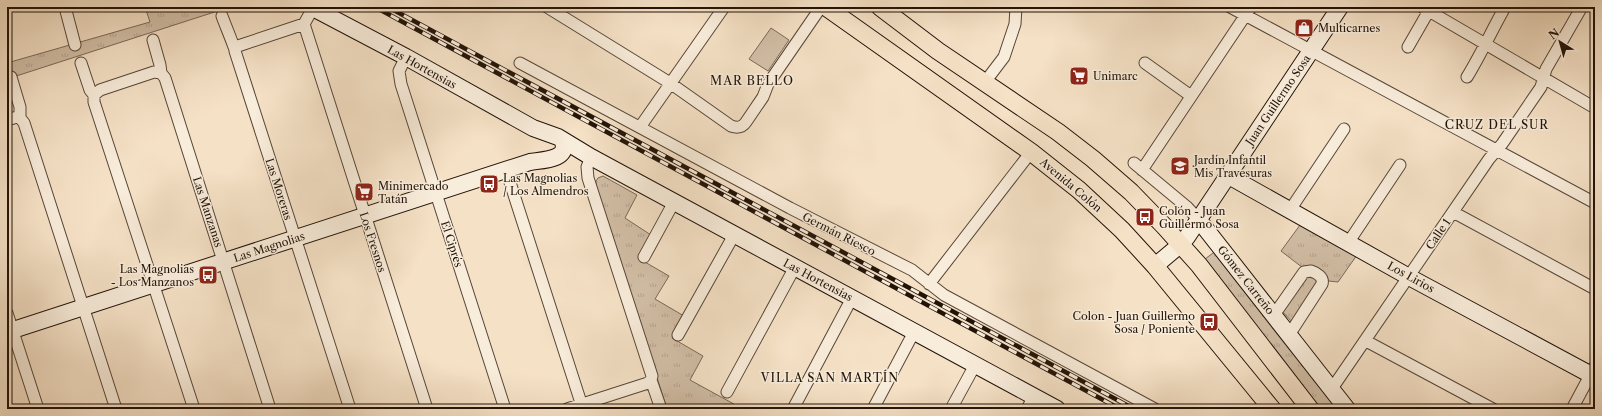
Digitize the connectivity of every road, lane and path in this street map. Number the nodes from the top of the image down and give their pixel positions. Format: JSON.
{"nodes":[{"id":1,"x":65,"y":7,"type":"edge"},
{"id":2,"x":547,"y":7,"type":"edge"},
{"id":3,"x":724,"y":7,"type":"edge"},
{"id":4,"x":821,"y":7,"type":"edge"},
{"id":5,"x":826,"y":7,"type":"edge"},
{"id":6,"x":880,"y":7,"type":"edge"},
{"id":7,"x":1016,"y":7,"type":"edge"},
{"id":8,"x":1230,"y":7,"type":"edge"},
{"id":9,"x":1340,"y":7,"type":"edge"},
{"id":10,"x":1506,"y":7,"type":"edge"},
{"id":11,"x":312,"y":8,"type":"edge"},
{"id":12,"x":1427,"y":8,"type":"edge"},
{"id":13,"x":1580,"y":10,"type":"dead end"},
{"id":14,"x":1248,"y":11,"type":"edge"},
{"id":15,"x":222,"y":16,"type":"dead end"},
{"id":16,"x":304,"y":24,"type":"junction"},
{"id":17,"x":153,"y":40,"type":"dead end"},
{"id":18,"x":1485,"y":44,"type":"junction"},
{"id":19,"x":75,"y":45,"type":"dead end"},
{"id":20,"x":1408,"y":47,"type":"dead end"},
{"id":21,"x":235,"y":48,"type":"junction"},
{"id":22,"x":1311,"y":50,"type":"junction"},
{"id":23,"x":406,"y":57,"type":"junction"},
{"id":24,"x":81,"y":63,"type":"dead end"},
{"id":25,"x":520,"y":63,"type":"dead end"},
{"id":26,"x":1145,"y":63,"type":"dead end"},
{"id":27,"x":161,"y":73,"type":"junction"},
{"id":28,"x":11,"y":77,"type":"dead end"},
{"id":29,"x":1467,"y":77,"type":"dead end"},
{"id":30,"x":1543,"y":79,"type":"junction"},
{"id":31,"x":985,"y":82,"type":"junction"},
{"id":32,"x":670,"y":83,"type":"junction"},
{"id":33,"x":94,"y":95,"type":"junction"},
{"id":34,"x":1191,"y":96,"type":"junction"},
{"id":35,"x":1595,"y":108,"type":"edge"},
{"id":36,"x":20,"y":118,"type":"junction"},
{"id":37,"x":7,"y":120,"type":"edge"},
{"id":38,"x":640,"y":127,"type":"junction"},
{"id":39,"x":1344,"y":129,"type":"dead end"},
{"id":40,"x":553,"y":147,"type":"junction"},
{"id":41,"x":1497,"y":150,"type":"junction"},
{"id":42,"x":1031,"y":152,"type":"junction"},
{"id":43,"x":585,"y":154,"type":"junction"},
{"id":44,"x":1400,"y":164,"type":"dead end"},
{"id":45,"x":506,"y":170,"type":"junction"},
{"id":46,"x":1227,"y":175,"type":"junction"},
{"id":47,"x":436,"y":193,"type":"junction"},
{"id":48,"x":674,"y":202,"type":"junction"},
{"id":49,"x":1595,"y":203,"type":"edge"},
{"id":50,"x":1290,"y":210,"type":"junction"},
{"id":51,"x":1453,"y":212,"type":"junction"},
{"id":52,"x":364,"y":216,"type":"junction"},
{"id":53,"x":1198,"y":219,"type":"junction"},
{"id":54,"x":734,"y":235,"type":"junction"},
{"id":55,"x":295,"y":238,"type":"junction"},
{"id":56,"x":1348,"y":243,"type":"junction"},
{"id":57,"x":1181,"y":244,"type":"junction"},
{"id":58,"x":644,"y":258,"type":"dead end"},
{"id":59,"x":224,"y":262,"type":"junction"},
{"id":60,"x":1155,"y":266,"type":"junction"},
{"id":61,"x":795,"y":268,"type":"junction"},
{"id":62,"x":1409,"y":277,"type":"junction"},
{"id":63,"x":929,"y":284,"type":"junction"},
{"id":64,"x":153,"y":285,"type":"junction"},
{"id":65,"x":1595,"y":289,"type":"edge"},
{"id":66,"x":852,"y":298,"type":"junction"},
{"id":67,"x":84,"y":307,"type":"junction"},
{"id":68,"x":7,"y":313,"type":"edge"},
{"id":69,"x":1274,"y":315,"type":"junction"},
{"id":70,"x":10,"y":331,"type":"edge"},
{"id":71,"x":914,"y":332,"type":"junction"},
{"id":72,"x":678,"y":334,"type":"dead end"},
{"id":73,"x":1289,"y":335,"type":"junction"},
{"id":74,"x":1366,"y":341,"type":"junction"},
{"id":75,"x":975,"y":365,"type":"junction"},
{"id":76,"x":1593,"y":373,"type":"edge"},
{"id":77,"x":651,"y":380,"type":"junction"},
{"id":78,"x":1331,"y":390,"type":"junction"},
{"id":79,"x":726,"y":392,"type":"dead end"},
{"id":80,"x":1030,"y":403,"type":"edge"},
{"id":81,"x":582,"y":407,"type":"edge"},
{"id":82,"x":423,"y":408,"type":"edge"},
{"id":83,"x":38,"y":409,"type":"edge"},
{"id":84,"x":116,"y":409,"type":"edge"},
{"id":85,"x":194,"y":409,"type":"edge"},
{"id":86,"x":270,"y":409,"type":"edge"},
{"id":87,"x":350,"y":409,"type":"edge"},
{"id":88,"x":505,"y":409,"type":"edge"},
{"id":89,"x":567,"y":409,"type":"edge"},
{"id":90,"x":661,"y":409,"type":"edge"},
{"id":91,"x":793,"y":409,"type":"edge"},
{"id":92,"x":873,"y":409,"type":"edge"},
{"id":93,"x":951,"y":409,"type":"edge"},
{"id":94,"x":1057,"y":409,"type":"edge"},
{"id":95,"x":1156,"y":409,"type":"edge"},
{"id":96,"x":1272,"y":409,"type":"edge"},
{"id":97,"x":1310,"y":409,"type":"edge"},
{"id":98,"x":1347,"y":409,"type":"edge"},
{"id":99,"x":1493,"y":409,"type":"edge"},
{"id":100,"x":1572,"y":409,"type":"edge"}],
"edges":[{"from":1,"to":19,"type":"street"},
{"from":2,"to":32,"type":"street"},
{"from":3,"to":32,"type":"street"},
{"from":4,"to":32,"type":"street"},
{"from":5,"to":42,"type":"main road","name":"Avenida Colón"},
{"from":6,"to":31,"type":"main road"},
{"from":7,"to":31,"type":"street"},
{"from":8,"to":14,"type":"street"},
{"from":9,"to":22,"type":"street","name":"Juan Guillermo Sosa"},
{"from":10,"to":18,"type":"street"},
{"from":11,"to":16,"type":"street"},
{"from":11,"to":23,"type":"street","name":"Las Hortensias"},
{"from":12,"to":18,"type":"street"},
{"from":12,"to":20,"type":"street"},
{"from":13,"to":30,"type":"street","name":"Calle 1"},
{"from":14,"to":22,"type":"street"},
{"from":14,"to":34,"type":"street"},
{"from":15,"to":21,"type":"street","name":"Las Moreras"},
{"from":16,"to":21,"type":"street"},
{"from":16,"to":52,"type":"street","name":"Los Fresnos"},
{"from":17,"to":27,"type":"street","name":"Las Manzanas"},
{"from":18,"to":29,"type":"street"},
{"from":18,"to":30,"type":"street"},
{"from":21,"to":55,"type":"street","name":"Las Moreras"},
{"from":22,"to":41,"type":"street"},
{"from":22,"to":46,"type":"street","name":"Juan Guillermo Sosa"},
{"from":23,"to":40,"type":"street","name":"Las Hortensias"},
{"from":23,"to":47,"type":"street","name":"El Ciprés"},
{"from":24,"to":33,"type":"street"},
{"from":25,"to":38,"type":"street","name":"Germán Riesco"},
{"from":26,"to":34,"type":"street"},
{"from":27,"to":33,"type":"street"},
{"from":27,"to":59,"type":"street","name":"Las Manzanas"},
{"from":28,"to":36,"type":"street"},
{"from":30,"to":35,"type":"street"},
{"from":30,"to":41,"type":"street","name":"Calle 1"},
{"from":31,"to":57,"type":"main road"},
{"from":32,"to":38,"type":"street"},
{"from":33,"to":64,"type":"street"},
{"from":34,"to":53,"type":"street","name":"Gómez Carreño"},
{"from":36,"to":37,"type":"street"},
{"from":36,"to":67,"type":"street"},
{"from":38,"to":63,"type":"street","name":"Germán Riesco"},
{"from":39,"to":50,"type":"street"},
{"from":40,"to":43,"type":"street","name":"Las Hortensias"},
{"from":40,"to":45,"type":"street","name":"Las Magnolias"},
{"from":41,"to":49,"type":"street"},
{"from":41,"to":51,"type":"street","name":"Calle 1"},
{"from":42,"to":60,"type":"main road","name":"Avenida Colón"},
{"from":42,"to":63,"type":"street"},
{"from":43,"to":48,"type":"street","name":"Las Hortensias"},
{"from":43,"to":77,"type":"street"},
{"from":44,"to":56,"type":"street"},
{"from":45,"to":47,"type":"street","name":"Las Magnolias"},
{"from":45,"to":81,"type":"street"},
{"from":46,"to":50,"type":"street","name":"Los Lirios"},
{"from":46,"to":53,"type":"street","name":"Juan Guillermo Sosa"},
{"from":47,"to":52,"type":"street","name":"Las Magnolias"},
{"from":47,"to":88,"type":"street","name":"El Ciprés"},
{"from":48,"to":54,"type":"street","name":"Las Hortensias"},
{"from":48,"to":58,"type":"street"},
{"from":50,"to":56,"type":"street","name":"Los Lirios"},
{"from":51,"to":62,"type":"street","name":"Calle 1"},
{"from":51,"to":65,"type":"street"},
{"from":52,"to":55,"type":"street","name":"Las Magnolias"},
{"from":52,"to":82,"type":"street","name":"Los Fresnos"},
{"from":53,"to":57,"type":"street","name":"Juan Guillermo Sosa"},
{"from":53,"to":69,"type":"street","name":"Gómez Carreño"},
{"from":54,"to":61,"type":"street","name":"Las Hortensias"},
{"from":54,"to":72,"type":"street"},
{"from":55,"to":59,"type":"street","name":"Las Magnolias"},
{"from":55,"to":87,"type":"street","name":"Las Moreras"},
{"from":56,"to":62,"type":"street","name":"Los Lirios"},
{"from":57,"to":60,"type":"street","name":"Juan Guillermo Sosa"},
{"from":57,"to":97,"type":"main road"},
{"from":59,"to":64,"type":"street","name":"Las Magnolias"},
{"from":59,"to":86,"type":"street","name":"Las Manzanas"},
{"from":60,"to":96,"type":"main road","name":"Avenida Colón"},
{"from":61,"to":66,"type":"street","name":"Las Hortensias"},
{"from":61,"to":79,"type":"street"},
{"from":62,"to":74,"type":"street","name":"Calle 1"},
{"from":62,"to":76,"type":"street","name":"Los Lirios"},
{"from":63,"to":95,"type":"street","name":"Germán Riesco"},
{"from":64,"to":67,"type":"street","name":"Las Magnolias"},
{"from":64,"to":85,"type":"street"},
{"from":66,"to":71,"type":"street","name":"Las Hortensias"},
{"from":66,"to":91,"type":"street"},
{"from":67,"to":70,"type":"street","name":"Las Magnolias"},
{"from":67,"to":84,"type":"street"},
{"from":68,"to":70,"type":"street"},
{"from":69,"to":73,"type":"street","name":"Gómez Carreño"},
{"from":69,"to":73,"type":"street"},
{"from":70,"to":83,"type":"street"},
{"from":71,"to":75,"type":"street","name":"Las Hortensias"},
{"from":71,"to":92,"type":"street"},
{"from":73,"to":78,"type":"street","name":"Gómez Carreño"},
{"from":74,"to":78,"type":"street","name":"Calle 1"},
{"from":74,"to":99,"type":"street"},
{"from":75,"to":80,"type":"street","name":"Las Hortensias"},
{"from":75,"to":93,"type":"street"},
{"from":76,"to":100,"type":"street"},
{"from":77,"to":81,"type":"street"},
{"from":77,"to":90,"type":"street"},
{"from":78,"to":98,"type":"street","name":"Gómez Carreño"},
{"from":80,"to":94,"type":"street","name":"Las Hortensias"},
{"from":81,"to":89,"type":"street"}]}
